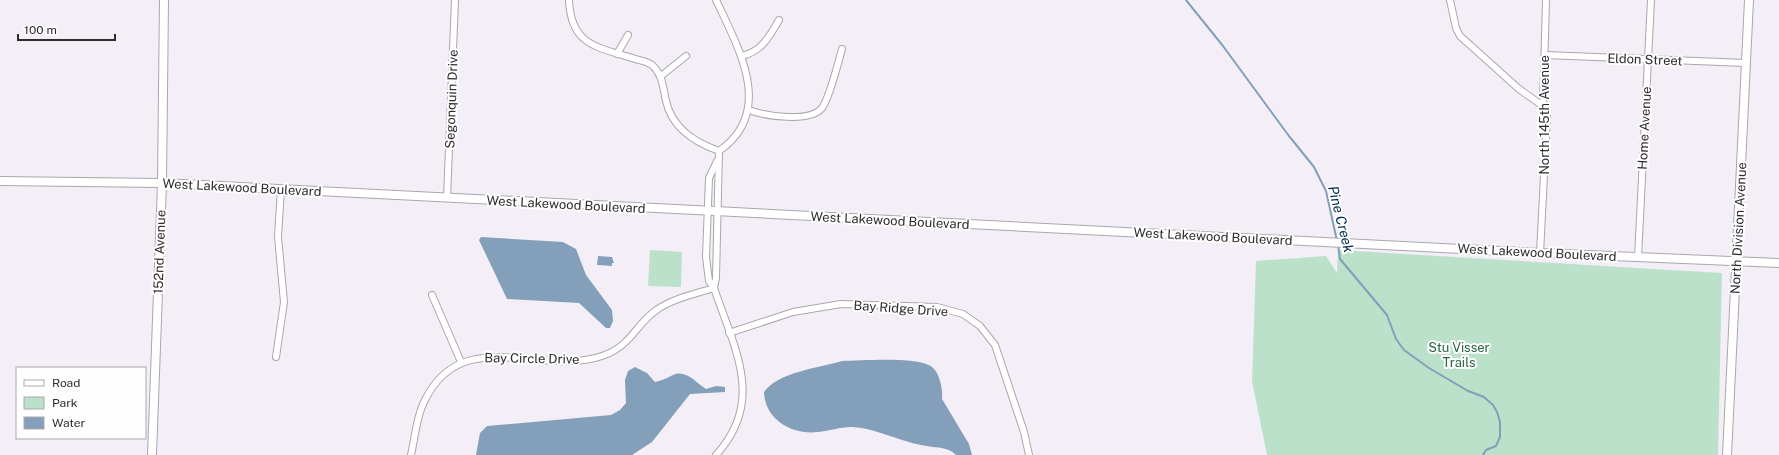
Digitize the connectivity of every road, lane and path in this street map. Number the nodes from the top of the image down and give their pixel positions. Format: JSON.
{"nodes":[{"id":1,"x":164,"y":0,"type":"edge"},
{"id":2,"x":455,"y":0,"type":"edge"},
{"id":3,"x":569,"y":0,"type":"edge"},
{"id":4,"x":716,"y":0,"type":"edge"},
{"id":5,"x":1450,"y":0,"type":"edge"},
{"id":6,"x":1546,"y":0,"type":"edge"},
{"id":7,"x":1651,"y":0,"type":"edge"},
{"id":8,"x":1749,"y":0,"type":"edge"},
{"id":9,"x":779,"y":20,"type":"dead end"},
{"id":10,"x":628,"y":35,"type":"dead end"},
{"id":11,"x":842,"y":49,"type":"dead end"},
{"id":12,"x":617,"y":54,"type":"junction"},
{"id":13,"x":1545,"y":55,"type":"junction"},
{"id":14,"x":686,"y":56,"type":"dead end"},
{"id":15,"x":742,"y":56,"type":"junction"},
{"id":16,"x":1648,"y":58,"type":"junction"},
{"id":17,"x":1746,"y":63,"type":"junction"},
{"id":18,"x":661,"y":76,"type":"junction"},
{"id":19,"x":1543,"y":106,"type":"junction"},
{"id":20,"x":748,"y":110,"type":"junction"},
{"id":21,"x":719,"y":150,"type":"junction"},
{"id":22,"x":717,"y":161,"type":"junction"},
{"id":23,"x":0,"y":181,"type":"edge"},
{"id":24,"x":162,"y":183,"type":"junction"},
{"id":25,"x":281,"y":189,"type":"junction"},
{"id":26,"x":447,"y":198,"type":"junction"},
{"id":27,"x":708,"y":211,"type":"junction"},
{"id":28,"x":718,"y":212,"type":"junction"},
{"id":29,"x":1540,"y":253,"type":"junction"},
{"id":30,"x":1638,"y":257,"type":"junction"},
{"id":31,"x":1737,"y":261,"type":"junction"},
{"id":32,"x":1779,"y":262,"type":"edge"},
{"id":33,"x":714,"y":288,"type":"junction"},
{"id":34,"x":432,"y":295,"type":"dead end"},
{"id":35,"x":729,"y":333,"type":"junction"},
{"id":36,"x":276,"y":357,"type":"dead end"},
{"id":37,"x":461,"y":362,"type":"junction"},
{"id":38,"x":152,"y":455,"type":"edge"},
{"id":39,"x":411,"y":455,"type":"edge"},
{"id":40,"x":716,"y":455,"type":"edge"},
{"id":41,"x":1029,"y":455,"type":"edge"},
{"id":42,"x":1727,"y":455,"type":"edge"}],
"edges":[{"from":1,"to":24,"type":"street","name":"152nd Avenue"},
{"from":2,"to":26,"type":"street","name":"Segonquin Drive"},
{"from":3,"to":12,"type":"street"},
{"from":4,"to":15,"type":"street"},
{"from":5,"to":19,"type":"street"},
{"from":6,"to":13,"type":"street","name":"North 145th Avenue"},
{"from":7,"to":16,"type":"street","name":"Home Avenue"},
{"from":8,"to":17,"type":"street","name":"North Division Avenue"},
{"from":9,"to":15,"type":"street"},
{"from":10,"to":12,"type":"street"},
{"from":11,"to":20,"type":"street"},
{"from":12,"to":18,"type":"street"},
{"from":13,"to":16,"type":"street","name":"Eldon Street"},
{"from":13,"to":19,"type":"street","name":"North 145th Avenue"},
{"from":14,"to":18,"type":"street"},
{"from":15,"to":20,"type":"street"},
{"from":16,"to":17,"type":"street","name":"Eldon Street"},
{"from":16,"to":30,"type":"street","name":"Home Avenue"},
{"from":17,"to":31,"type":"street","name":"North Division Avenue"},
{"from":18,"to":21,"type":"street"},
{"from":19,"to":29,"type":"street","name":"North 145th Avenue"},
{"from":20,"to":21,"type":"street"},
{"from":21,"to":22,"type":"street"},
{"from":22,"to":27,"type":"street"},
{"from":22,"to":28,"type":"street"},
{"from":23,"to":24,"type":"street","name":"West Lakewood Boulevard"},
{"from":24,"to":25,"type":"street","name":"West Lakewood Boulevard"},
{"from":24,"to":38,"type":"street","name":"152nd Avenue"},
{"from":25,"to":26,"type":"street","name":"West Lakewood Boulevard"},
{"from":25,"to":36,"type":"street"},
{"from":26,"to":27,"type":"street","name":"West Lakewood Boulevard"},
{"from":27,"to":28,"type":"street","name":"West Lakewood Boulevard"},
{"from":27,"to":33,"type":"street"},
{"from":28,"to":29,"type":"street","name":"West Lakewood Boulevard"},
{"from":28,"to":33,"type":"street"},
{"from":29,"to":30,"type":"street","name":"West Lakewood Boulevard"},
{"from":30,"to":31,"type":"street","name":"West Lakewood Boulevard"},
{"from":31,"to":32,"type":"street","name":"West Lakewood Boulevard"},
{"from":31,"to":42,"type":"street","name":"North Division Avenue"},
{"from":33,"to":35,"type":"street"},
{"from":33,"to":37,"type":"street","name":"Bay Circle Drive"},
{"from":34,"to":37,"type":"street"},
{"from":35,"to":40,"type":"street"},
{"from":35,"to":41,"type":"street","name":"Bay Ridge Drive"},
{"from":37,"to":39,"type":"street","name":"Bay Circle Drive"}]}
